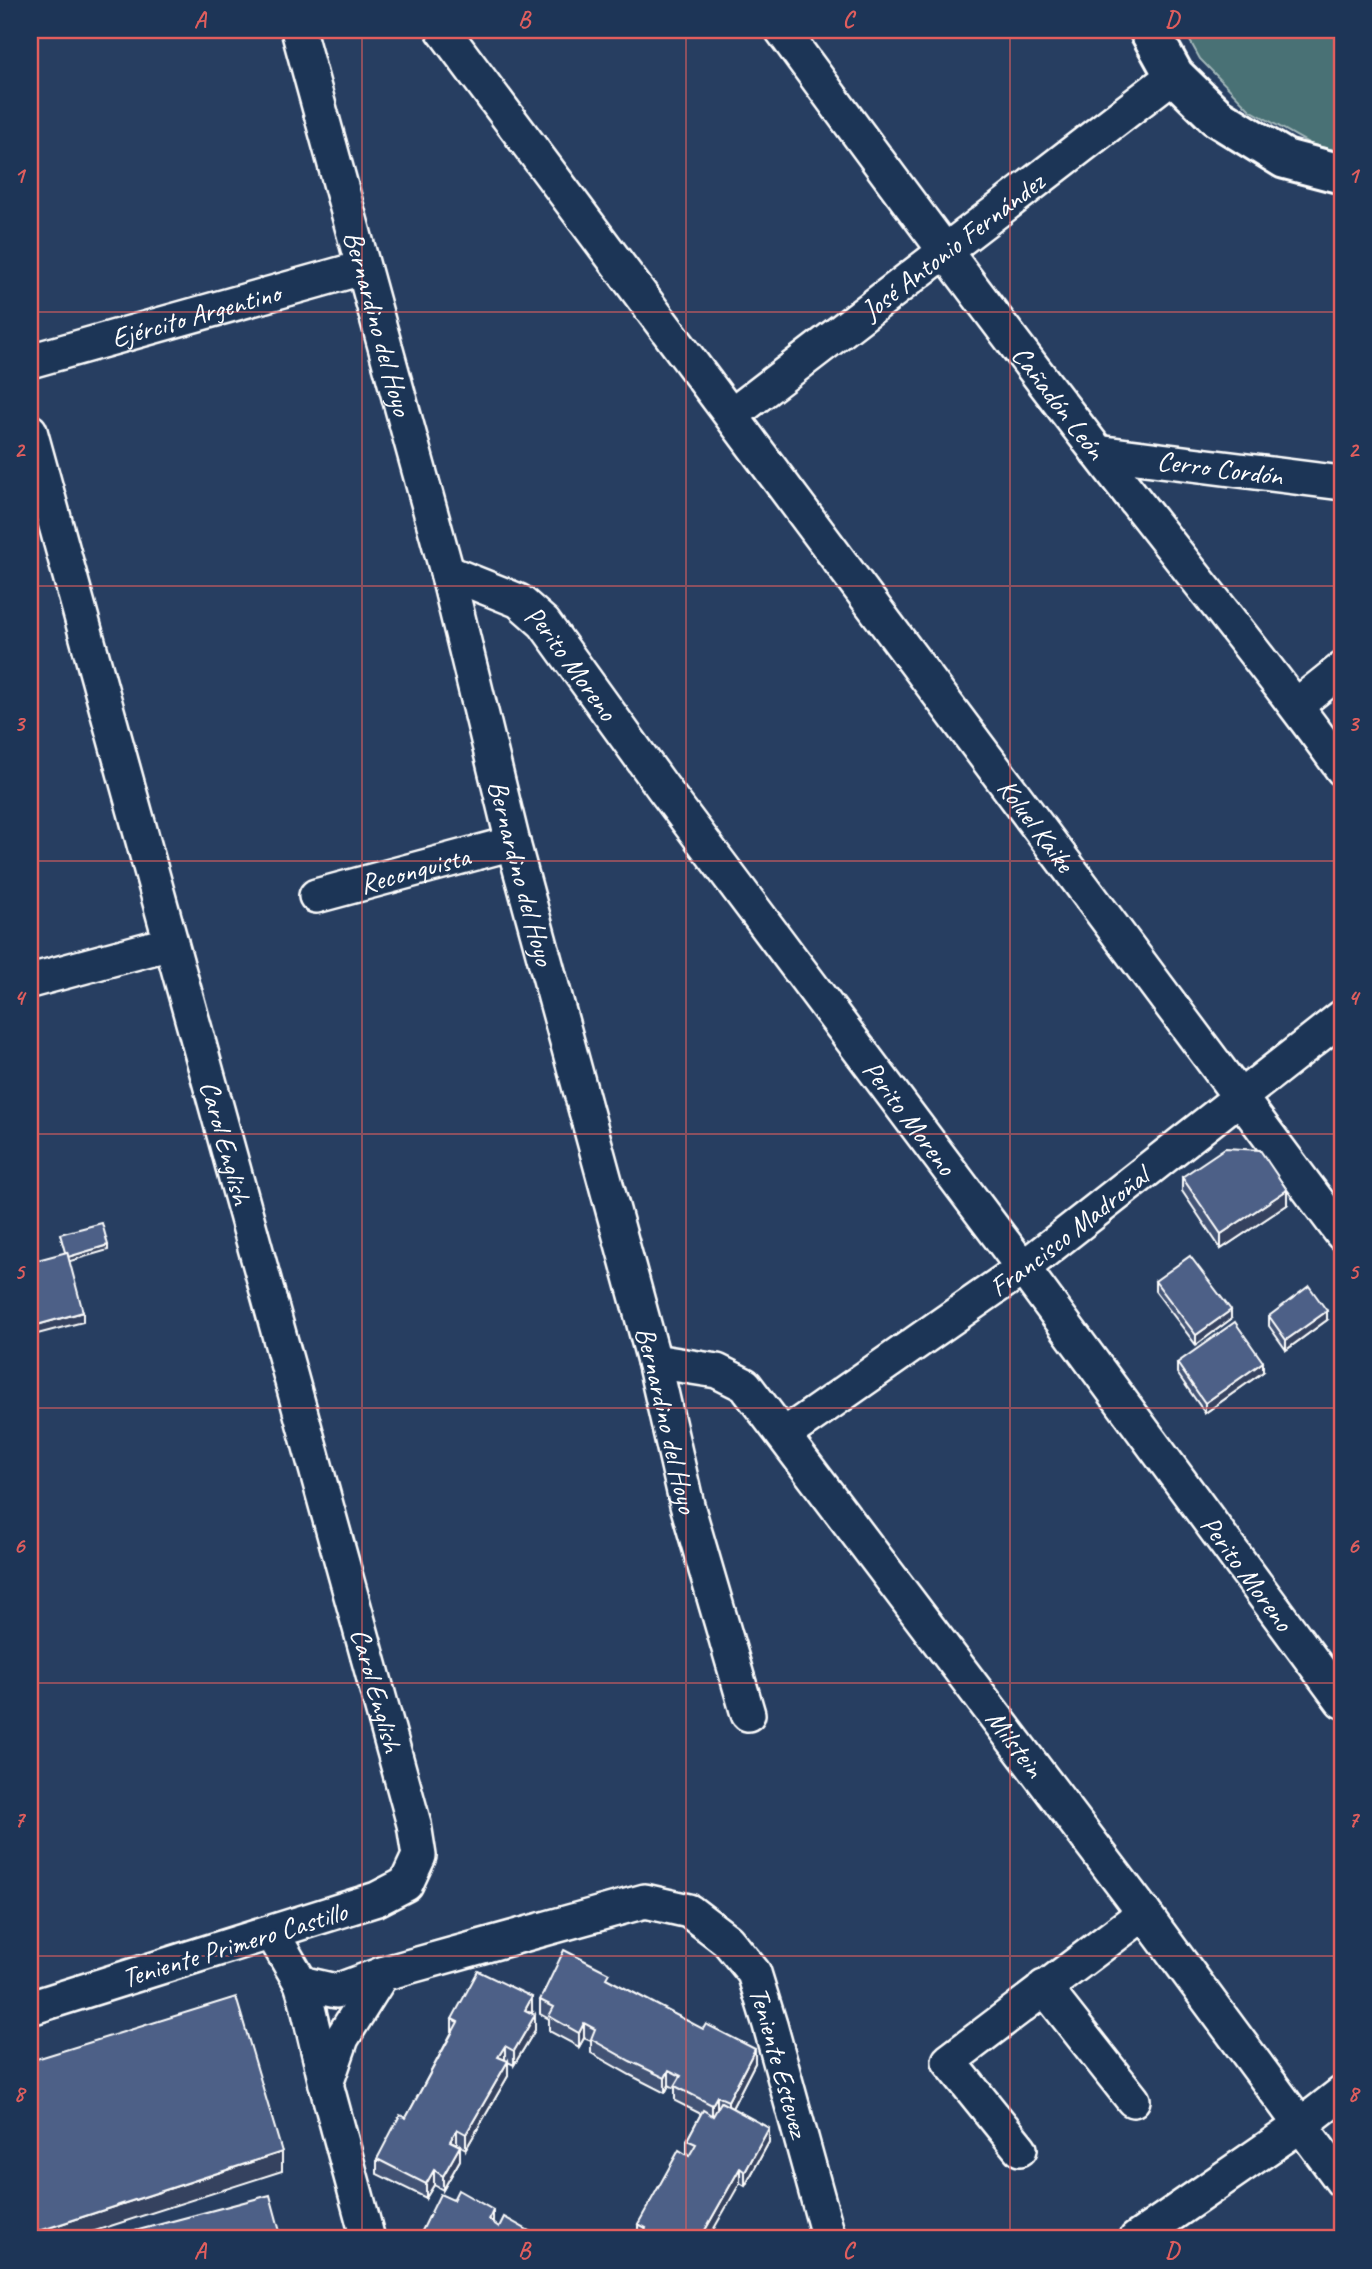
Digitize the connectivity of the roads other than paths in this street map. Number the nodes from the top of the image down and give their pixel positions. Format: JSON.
{"nodes":[{"id":1,"x":298,"y":30,"type":"edge"},
{"id":2,"x":443,"y":30,"type":"edge"},
{"id":3,"x":1149,"y":30,"type":"edge"},
{"id":4,"x":788,"y":33,"type":"edge"},
{"id":5,"x":1174,"y":75,"type":"junction"},
{"id":6,"x":1342,"y":174,"type":"edge"},
{"id":7,"x":943,"y":251,"type":"junction"},
{"id":8,"x":362,"y":268,"type":"junction"},
{"id":9,"x":30,"y":361,"type":"edge"},
{"id":10,"x":732,"y":415,"type":"junction"},
{"id":11,"x":30,"y":431,"type":"edge"},
{"id":12,"x":1097,"y":452,"type":"junction"},
{"id":13,"x":1342,"y":483,"type":"edge"},
{"id":14,"x":447,"y":572,"type":"junction"},
{"id":15,"x":1342,"y":670,"type":"edge"},
{"id":16,"x":1297,"y":705,"type":"junction"},
{"id":17,"x":1342,"y":769,"type":"edge"},
{"id":18,"x":513,"y":843,"type":"junction"},
{"id":19,"x":316,"y":896,"type":"dead end"},
{"id":20,"x":172,"y":943,"type":"junction"},
{"id":21,"x":30,"y":981,"type":"edge"},
{"id":22,"x":1342,"y":1017,"type":"edge"},
{"id":23,"x":1239,"y":1098,"type":"junction"},
{"id":24,"x":1342,"y":1234,"type":"edge"},
{"id":25,"x":1023,"y":1268,"type":"junction"},
{"id":26,"x":654,"y":1361,"type":"junction"},
{"id":27,"x":784,"y":1435,"type":"junction"},
{"id":28,"x":1342,"y":1701,"type":"edge"},
{"id":29,"x":748,"y":1714,"type":"dead end"},
{"id":30,"x":419,"y":1856,"type":"joint"},
{"id":31,"x":1144,"y":1913,"type":"junction"},
{"id":32,"x":272,"y":1933,"type":"junction"},
{"id":33,"x":382,"y":1974,"type":"junction"},
{"id":34,"x":301,"y":1983,"type":"junction"},
{"id":35,"x":1044,"y":1987,"type":"junction"},
{"id":36,"x":30,"y":2008,"type":"edge"},
{"id":37,"x":326,"y":2084,"type":"junction"},
{"id":38,"x":1342,"y":2093,"type":"edge"},
{"id":39,"x":1133,"y":2100,"type":"dead end"},
{"id":40,"x":1301,"y":2125,"type":"junction"},
{"id":41,"x":1020,"y":2149,"type":"dead end"},
{"id":42,"x":1342,"y":2181,"type":"edge"},
{"id":43,"x":369,"y":2239,"type":"edge"},
{"id":44,"x":829,"y":2239,"type":"edge"},
{"id":45,"x":1136,"y":2239,"type":"edge"}],
"edges":[{"from":1,"to":8,"type":"street","name":"Bernardino del Hoyo"},
{"from":2,"to":10,"type":"street","name":"Koluel Kaike"},
{"from":3,"to":5,"type":"street"},
{"from":4,"to":7,"type":"street","name":"Cañadón León"},
{"from":5,"to":6,"type":"street"},
{"from":5,"to":7,"type":"street","name":"José Antonio Fernández"},
{"from":7,"to":10,"type":"street","name":"José Antonio Fernández"},
{"from":7,"to":12,"type":"street","name":"Cañadón León"},
{"from":8,"to":9,"type":"street","name":"Ejército Argentino"},
{"from":8,"to":14,"type":"street","name":"Bernardino del Hoyo"},
{"from":10,"to":23,"type":"street","name":"Koluel Kaike"},
{"from":11,"to":20,"type":"street","name":"Carol English"},
{"from":12,"to":13,"type":"street","name":"Cerro Cordón"},
{"from":12,"to":16,"type":"street","name":"Cañadón León"},
{"from":14,"to":18,"type":"street","name":"Bernardino del Hoyo"},
{"from":14,"to":25,"type":"street","name":"Perito Moreno"},
{"from":15,"to":16,"type":"street"},
{"from":16,"to":17,"type":"street","name":"Cañadón León"},
{"from":18,"to":19,"type":"street","name":"Reconquista"},
{"from":18,"to":26,"type":"street","name":"Bernardino del Hoyo"},
{"from":20,"to":21,"type":"street"},
{"from":20,"to":30,"type":"street","name":"Carol English"},
{"from":22,"to":23,"type":"street","name":"Francisco Madroñal"},
{"from":23,"to":24,"type":"street","name":"Koluel Kaike"},
{"from":23,"to":25,"type":"street","name":"Francisco Madroñal"},
{"from":25,"to":27,"type":"street","name":"Francisco Madroñal"},
{"from":25,"to":28,"type":"street","name":"Perito Moreno"},
{"from":26,"to":27,"type":"street","name":"Milstein"},
{"from":26,"to":29,"type":"street","name":"Bernardino del Hoyo"},
{"from":27,"to":31,"type":"street","name":"Milstein"},
{"from":30,"to":32,"type":"street","name":"Teniente Primero Castillo"},
{"from":31,"to":35,"type":"street"},
{"from":31,"to":40,"type":"street","name":"Milstein"},
{"from":32,"to":34,"type":"street"},
{"from":32,"to":36,"type":"street","name":"Teniente Primero Castillo"},
{"from":33,"to":34,"type":"street"},
{"from":33,"to":37,"type":"street"},
{"from":33,"to":44,"type":"street","name":"Teniente Estevez"},
{"from":34,"to":37,"type":"street"},
{"from":35,"to":39,"type":"street"},
{"from":35,"to":41,"type":"street"},
{"from":37,"to":43,"type":"street"},
{"from":38,"to":40,"type":"street"},
{"from":40,"to":42,"type":"street","name":"Milstein"},
{"from":40,"to":45,"type":"street"}]}
